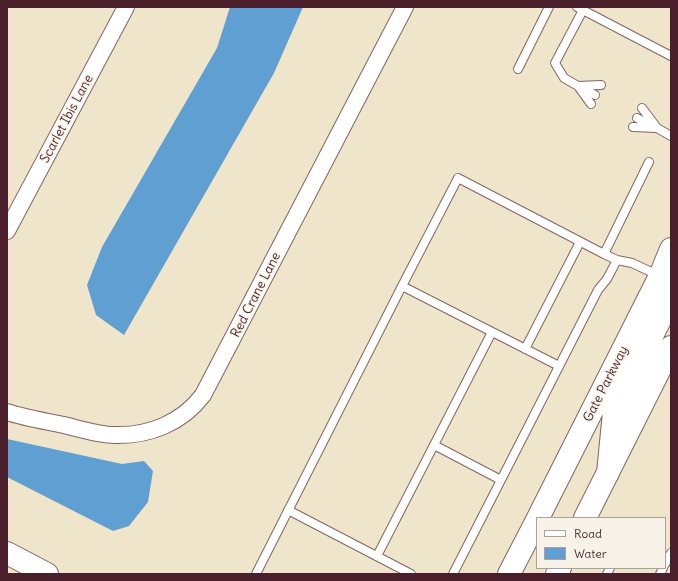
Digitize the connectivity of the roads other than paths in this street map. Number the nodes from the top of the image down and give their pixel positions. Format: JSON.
{"nodes":[{"id":1,"x":126,"y":7,"type":"edge"},
{"id":2,"x":405,"y":7,"type":"edge"},
{"id":3,"x":549,"y":7,"type":"edge"},
{"id":4,"x":580,"y":9,"type":"edge"},
{"id":5,"x":671,"y":56,"type":"edge"},
{"id":6,"x":518,"y":69,"type":"dead end"},
{"id":7,"x":601,"y":85,"type":"dead end"},
{"id":8,"x":578,"y":86,"type":"junction"},
{"id":9,"x":595,"y":95,"type":"dead end"},
{"id":10,"x":591,"y":104,"type":"dead end"},
{"id":11,"x":642,"y":108,"type":"dead end"},
{"id":12,"x":637,"y":118,"type":"dead end"},
{"id":13,"x":633,"y":127,"type":"dead end"},
{"id":14,"x":657,"y":128,"type":"junction"},
{"id":15,"x":671,"y":136,"type":"edge"},
{"id":16,"x":649,"y":162,"type":"dead end"},
{"id":17,"x":7,"y":231,"type":"edge"},
{"id":18,"x":580,"y":242,"type":"junction"},
{"id":19,"x":671,"y":249,"type":"edge"},
{"id":20,"x":604,"y":254,"type":"junction"},
{"id":21,"x":617,"y":260,"type":"junction"},
{"id":22,"x":660,"y":276,"type":"junction"},
{"id":23,"x":402,"y":286,"type":"junction"},
{"id":24,"x":492,"y":332,"type":"junction"},
{"id":25,"x":671,"y":347,"type":"edge"},
{"id":26,"x":525,"y":349,"type":"junction"},
{"id":27,"x":559,"y":366,"type":"junction"},
{"id":28,"x":7,"y":412,"type":"edge"},
{"id":29,"x":434,"y":445,"type":"junction"},
{"id":30,"x":608,"y":473,"type":"junction"},
{"id":31,"x":501,"y":480,"type":"junction"},
{"id":32,"x":288,"y":510,"type":"junction"},
{"id":33,"x":538,"y":517,"type":"edge"},
{"id":34,"x":586,"y":517,"type":"edge"},
{"id":35,"x":536,"y":521,"type":"edge"},
{"id":36,"x":7,"y":553,"type":"edge"},
{"id":37,"x":671,"y":553,"type":"edge"},
{"id":38,"x":377,"y":556,"type":"junction"},
{"id":39,"x":666,"y":562,"type":"edge"},
{"id":40,"x":47,"y":574,"type":"edge"},
{"id":41,"x":256,"y":574,"type":"edge"},
{"id":42,"x":410,"y":574,"type":"edge"},
{"id":43,"x":453,"y":574,"type":"edge"},
{"id":44,"x":509,"y":574,"type":"edge"}],
"edges":[{"from":1,"to":17,"type":"street","name":"Scarlet Ibis Lane"},
{"from":2,"to":28,"type":"street","name":"Red Crane Lane"},
{"from":3,"to":6,"type":"lane"},
{"from":4,"to":5,"type":"lane"},
{"from":4,"to":8,"type":"lane"},
{"from":7,"to":8,"type":"lane"},
{"from":8,"to":9,"type":"lane"},
{"from":8,"to":10,"type":"lane"},
{"from":11,"to":14,"type":"lane"},
{"from":12,"to":14,"type":"lane"},
{"from":13,"to":14,"type":"lane"},
{"from":14,"to":15,"type":"lane"},
{"from":16,"to":20,"type":"lane"},
{"from":18,"to":20,"type":"lane"},
{"from":18,"to":23,"type":"lane"},
{"from":18,"to":26,"type":"lane"},
{"from":19,"to":22,"type":"main road","name":"Gate Parkway"},
{"from":20,"to":21,"type":"lane"},
{"from":21,"to":22,"type":"lane"},
{"from":21,"to":27,"type":"lane"},
{"from":22,"to":30,"type":"main road"},
{"from":22,"to":33,"type":"main road","name":"Gate Parkway"},
{"from":23,"to":24,"type":"lane"},
{"from":23,"to":32,"type":"lane"},
{"from":24,"to":26,"type":"lane"},
{"from":24,"to":29,"type":"lane"},
{"from":25,"to":30,"type":"main road"},
{"from":26,"to":27,"type":"lane"},
{"from":27,"to":31,"type":"lane"},
{"from":29,"to":31,"type":"lane"},
{"from":29,"to":38,"type":"lane"},
{"from":30,"to":34,"type":"main road"},
{"from":31,"to":43,"type":"lane"},
{"from":32,"to":38,"type":"lane"},
{"from":32,"to":41,"type":"lane"},
{"from":35,"to":44,"type":"main road","name":"Gate Parkway"},
{"from":36,"to":40,"type":"main road"},
{"from":37,"to":39,"type":"lane"},
{"from":38,"to":42,"type":"lane"}]}
